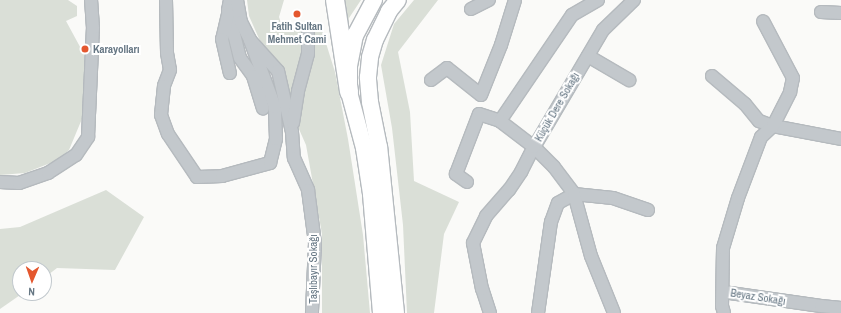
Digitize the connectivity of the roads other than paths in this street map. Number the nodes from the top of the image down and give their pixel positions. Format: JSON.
{"nodes":[{"id":1,"x":91,"y":0,"type":"edge"},
{"id":2,"x":166,"y":0,"type":"edge"},
{"id":3,"x":237,"y":0,"type":"edge"},
{"id":4,"x":335,"y":0,"type":"edge"},
{"id":5,"x":368,"y":0,"type":"edge"},
{"id":6,"x":374,"y":0,"type":"edge"},
{"id":7,"x":398,"y":0,"type":"edge"},
{"id":8,"x":489,"y":0,"type":"edge"},
{"id":9,"x":515,"y":0,"type":"edge"},
{"id":10,"x":598,"y":0,"type":"edge"},
{"id":11,"x":634,"y":0,"type":"edge"},
{"id":12,"x":229,"y":5,"type":"edge"},
{"id":13,"x":471,"y":9,"type":"dead end"},
{"id":14,"x":821,"y":12,"type":"dead end"},
{"id":15,"x":841,"y":13,"type":"edge"},
{"id":16,"x":763,"y":22,"type":"dead end"},
{"id":17,"x":308,"y":34,"type":"dead end"},
{"id":18,"x":250,"y":40,"type":"junction"},
{"id":19,"x":352,"y":47,"type":"junction"},
{"id":20,"x":588,"y":56,"type":"junction"},
{"id":21,"x":230,"y":73,"type":"dead end"},
{"id":22,"x":712,"y":76,"type":"dead end"},
{"id":23,"x":431,"y":80,"type":"dead end"},
{"id":24,"x":629,"y":80,"type":"dead end"},
{"id":25,"x":349,"y":92,"type":"junction"},
{"id":26,"x":263,"y":108,"type":"dead end"},
{"id":27,"x":500,"y":121,"type":"junction"},
{"id":28,"x":773,"y":126,"type":"junction"},
{"id":29,"x":292,"y":132,"type":"junction"},
{"id":30,"x":841,"y":139,"type":"edge"},
{"id":31,"x":534,"y":147,"type":"junction"},
{"id":32,"x":0,"y":182,"type":"edge"},
{"id":33,"x":467,"y":182,"type":"dead end"},
{"id":34,"x":574,"y":194,"type":"junction"},
{"id":35,"x":648,"y":210,"type":"dead end"},
{"id":36,"x":723,"y":292,"type":"junction"},
{"id":37,"x":841,"y":308,"type":"edge"},
{"id":38,"x":611,"y":309,"type":"edge"},
{"id":39,"x":312,"y":313,"type":"edge"},
{"id":40,"x":381,"y":313,"type":"edge"},
{"id":41,"x":396,"y":313,"type":"edge"},
{"id":42,"x":490,"y":313,"type":"edge"},
{"id":43,"x":538,"y":313,"type":"edge"},
{"id":44,"x":724,"y":313,"type":"edge"}],
"edges":[{"from":1,"to":32,"type":"street"},
{"from":2,"to":18,"type":"street"},
{"from":3,"to":18,"type":"street","name":"Taşlıbayır Sokağı"},
{"from":4,"to":25,"type":"highway"},
{"from":5,"to":19,"type":"street"},
{"from":6,"to":19,"type":"main road"},
{"from":7,"to":41,"type":"main road"},
{"from":8,"to":13,"type":"street"},
{"from":9,"to":23,"type":"street"},
{"from":10,"to":27,"type":"street"},
{"from":11,"to":20,"type":"street","name":"Küçük Dere Sokağı"},
{"from":12,"to":21,"type":"street"},
{"from":12,"to":26,"type":"street"},
{"from":14,"to":15,"type":"street"},
{"from":16,"to":28,"type":"street"},
{"from":17,"to":29,"type":"street","name":"Taşlıbayır Sokağı"},
{"from":18,"to":29,"type":"street","name":"Taşlıbayır Sokağı"},
{"from":19,"to":25,"type":"main road"},
{"from":20,"to":24,"type":"street"},
{"from":20,"to":31,"type":"street","name":"Küçük Dere Sokağı"},
{"from":22,"to":28,"type":"street"},
{"from":25,"to":40,"type":"main road"},
{"from":27,"to":31,"type":"street"},
{"from":27,"to":33,"type":"street"},
{"from":28,"to":30,"type":"street"},
{"from":28,"to":36,"type":"street"},
{"from":29,"to":39,"type":"street","name":"Taşlıbayır Sokağı"},
{"from":31,"to":34,"type":"street","name":"Küçük Dere Sokağı"},
{"from":31,"to":42,"type":"street"},
{"from":34,"to":35,"type":"street"},
{"from":34,"to":38,"type":"street"},
{"from":34,"to":43,"type":"street"},
{"from":36,"to":37,"type":"street","name":"Beyaz Sokağı"},
{"from":36,"to":44,"type":"street"}]}
